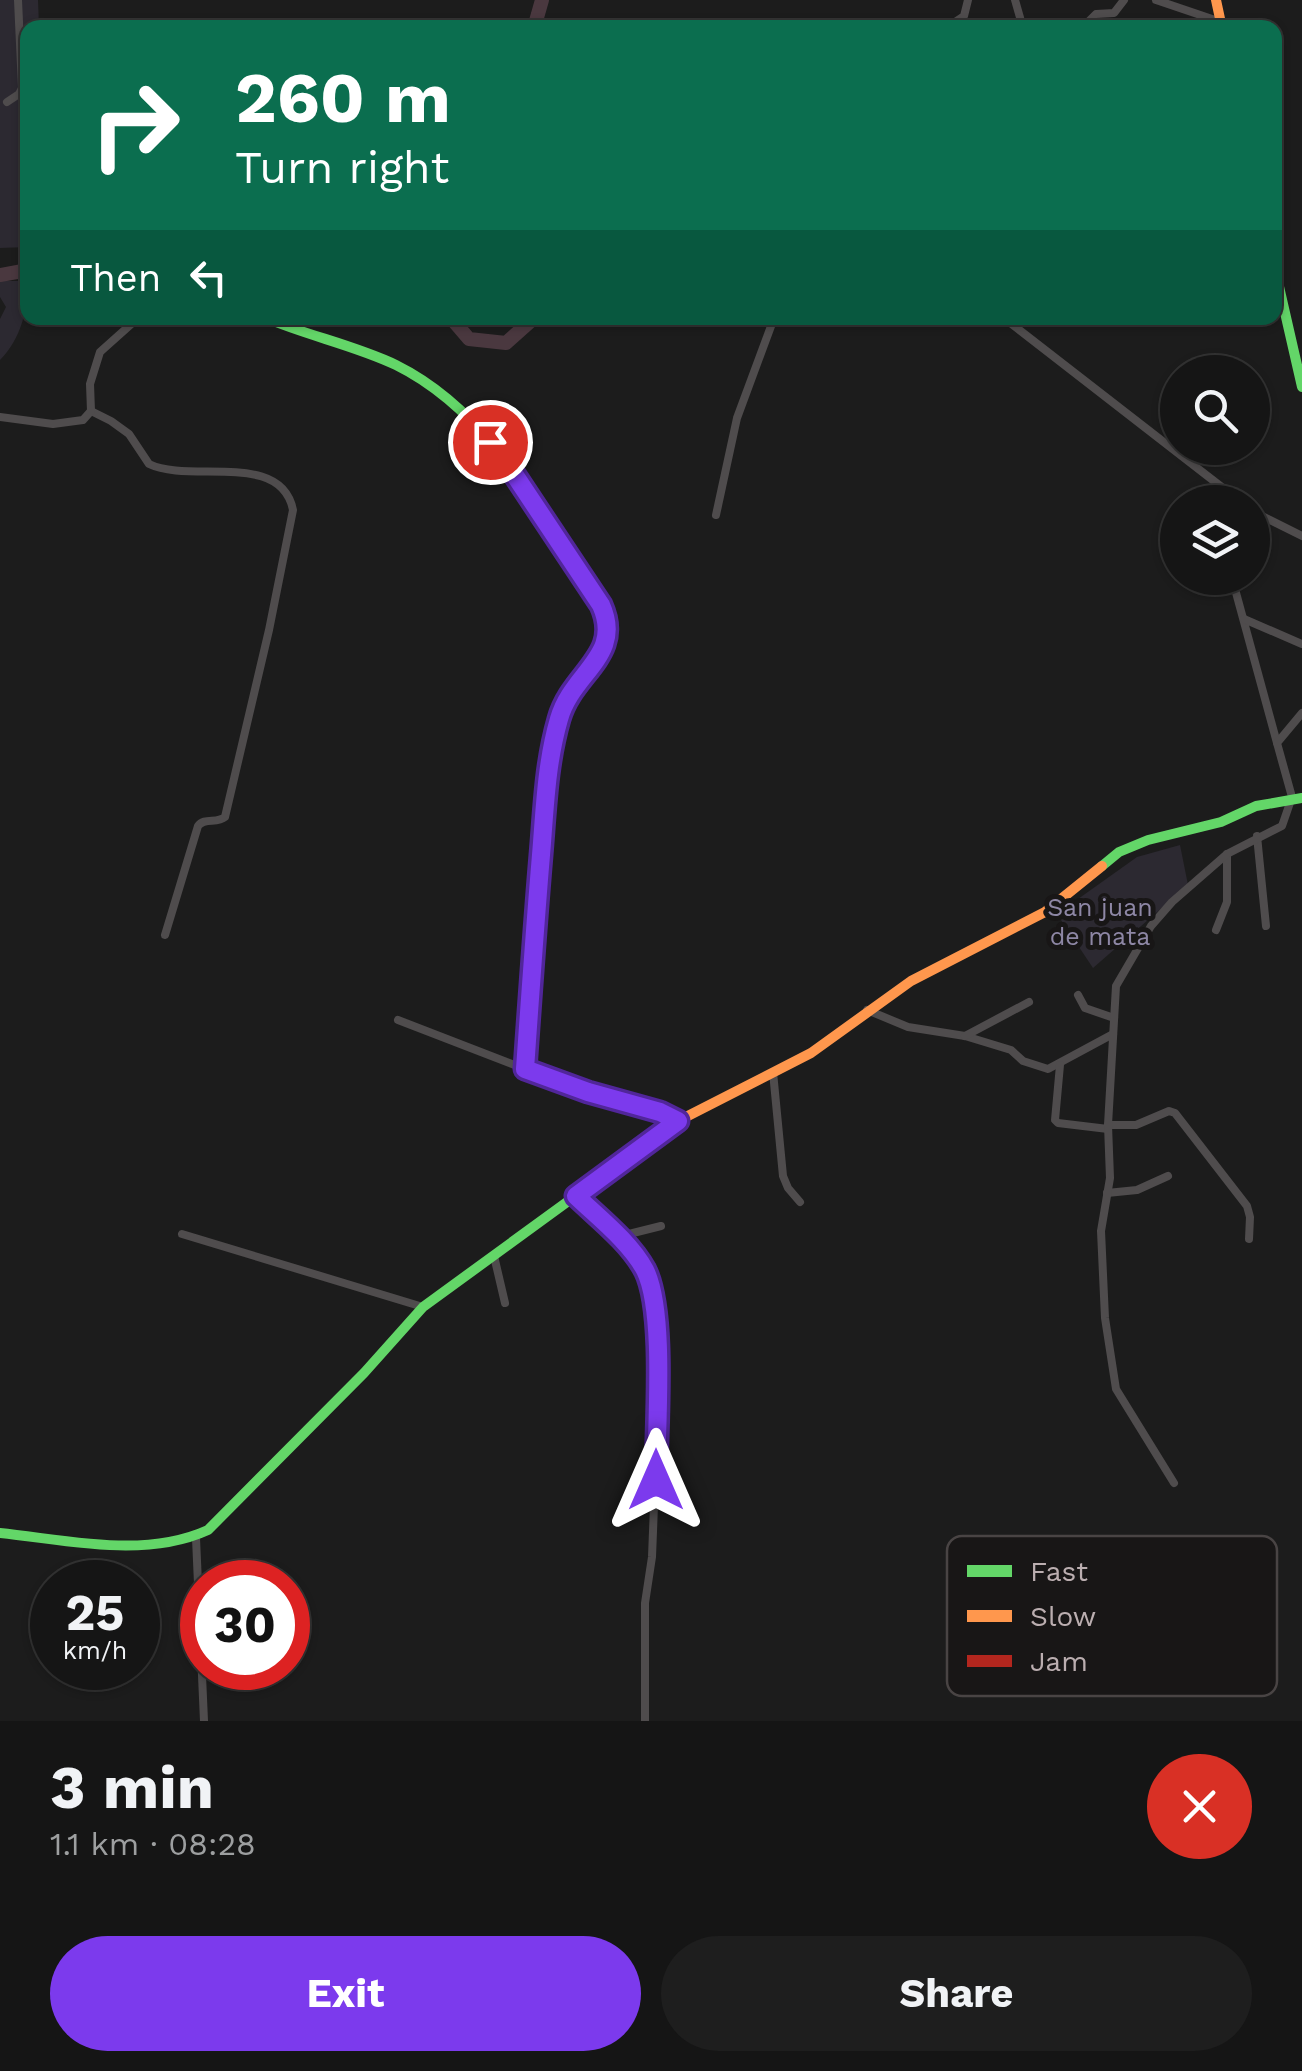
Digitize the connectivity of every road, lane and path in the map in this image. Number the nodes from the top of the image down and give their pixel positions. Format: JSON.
{"nodes":[{"id":1,"x":18,"y":0,"type":"edge"},
{"id":2,"x":1124,"y":0,"type":"edge"},
{"id":3,"x":1156,"y":0,"type":"edge"},
{"id":4,"x":1091,"y":20,"type":"edge"},
{"id":5,"x":1218,"y":20,"type":"edge"},
{"id":6,"x":20,"y":44,"type":"edge"},
{"id":7,"x":20,"y":92,"type":"edge"},
{"id":8,"x":7,"y":102,"type":"dead end"},
{"id":9,"x":1282,"y":300,"type":"edge"},
{"id":10,"x":130,"y":325,"type":"edge"},
{"id":11,"x":285,"y":325,"type":"edge"},
{"id":12,"x":771,"y":325,"type":"edge"},
{"id":13,"x":1013,"y":325,"type":"edge"},
{"id":14,"x":1302,"y":387,"type":"edge"},
{"id":15,"x":91,"y":411,"type":"junction"},
{"id":16,"x":0,"y":417,"type":"edge"},
{"id":17,"x":1219,"y":485,"type":"edge"},
{"id":18,"x":716,"y":515,"type":"dead end"},
{"id":19,"x":1270,"y":522,"type":"edge"},
{"id":20,"x":1302,"y":536,"type":"edge"},
{"id":21,"x":1237,"y":595,"type":"edge"},
{"id":22,"x":1244,"y":619,"type":"junction"},
{"id":23,"x":1302,"y":644,"type":"edge"},
{"id":24,"x":1302,"y":713,"type":"edge"},
{"id":25,"x":1277,"y":743,"type":"junction"},
{"id":26,"x":1297,"y":798,"type":"edge"},
{"id":27,"x":1257,"y":836,"type":"junction"},
{"id":28,"x":1227,"y":854,"type":"junction"},
{"id":29,"x":1266,"y":926,"type":"dead end"},
{"id":30,"x":1216,"y":930,"type":"dead end"},
{"id":31,"x":166,"y":935,"type":"dead end"},
{"id":32,"x":1078,"y":996,"type":"dead end"},
{"id":33,"x":1029,"y":1002,"type":"dead end"},
{"id":34,"x":867,"y":1010,"type":"junction"},
{"id":35,"x":1114,"y":1018,"type":"junction"},
{"id":36,"x":398,"y":1020,"type":"dead end"},
{"id":37,"x":1114,"y":1034,"type":"junction"},
{"id":38,"x":964,"y":1036,"type":"junction"},
{"id":39,"x":1060,"y":1065,"type":"junction"},
{"id":40,"x":525,"y":1069,"type":"junction"},
{"id":41,"x":773,"y":1072,"type":"junction"},
{"id":42,"x":678,"y":1121,"type":"junction"},
{"id":43,"x":1108,"y":1127,"type":"junction"},
{"id":44,"x":1168,"y":1176,"type":"dead end"},
{"id":45,"x":1106,"y":1193,"type":"junction"},
{"id":46,"x":576,"y":1196,"type":"junction"},
{"id":47,"x":800,"y":1202,"type":"dead end"},
{"id":48,"x":661,"y":1226,"type":"dead end"},
{"id":49,"x":182,"y":1234,"type":"dead end"},
{"id":50,"x":617,"y":1237,"type":"junction"},
{"id":51,"x":1248,"y":1239,"type":"dead end"},
{"id":52,"x":494,"y":1256,"type":"junction"},
{"id":53,"x":506,"y":1303,"type":"dead end"},
{"id":54,"x":423,"y":1308,"type":"junction"},
{"id":55,"x":1174,"y":1483,"type":"dead end"},
{"id":56,"x":0,"y":1533,"type":"edge"},
{"id":57,"x":196,"y":1538,"type":"junction"},
{"id":58,"x":204,"y":1721,"type":"edge"},
{"id":59,"x":645,"y":1721,"type":"edge"}],
"edges":[{"from":1,"to":6,"type":"street"},
{"from":2,"to":4,"type":"street"},
{"from":3,"to":5,"type":"street"},
{"from":7,"to":8,"type":"street"},
{"from":9,"to":14,"type":"main road"},
{"from":10,"to":15,"type":"street"},
{"from":11,"to":40,"type":"main road"},
{"from":12,"to":18,"type":"street"},
{"from":13,"to":17,"type":"street"},
{"from":15,"to":16,"type":"street"},
{"from":15,"to":31,"type":"street"},
{"from":19,"to":20,"type":"street"},
{"from":21,"to":22,"type":"street"},
{"from":22,"to":23,"type":"street"},
{"from":22,"to":25,"type":"street"},
{"from":24,"to":25,"type":"street"},
{"from":25,"to":26,"type":"street"},
{"from":26,"to":27,"type":"street"},
{"from":26,"to":34,"type":"main road"},
{"from":27,"to":28,"type":"street"},
{"from":27,"to":29,"type":"street"},
{"from":28,"to":30,"type":"street"},
{"from":28,"to":35,"type":"street"},
{"from":32,"to":35,"type":"street"},
{"from":33,"to":38,"type":"street"},
{"from":34,"to":38,"type":"street"},
{"from":34,"to":41,"type":"main road"},
{"from":35,"to":37,"type":"street"},
{"from":36,"to":40,"type":"street"},
{"from":37,"to":39,"type":"street"},
{"from":37,"to":43,"type":"street"},
{"from":38,"to":39,"type":"street"},
{"from":39,"to":43,"type":"street"},
{"from":40,"to":42,"type":"main road"},
{"from":41,"to":42,"type":"main road"},
{"from":41,"to":47,"type":"street"},
{"from":42,"to":46,"type":"main road"},
{"from":43,"to":45,"type":"street"},
{"from":43,"to":51,"type":"street"},
{"from":44,"to":45,"type":"street"},
{"from":45,"to":55,"type":"street"},
{"from":46,"to":50,"type":"street"},
{"from":46,"to":52,"type":"main road"},
{"from":48,"to":50,"type":"street"},
{"from":49,"to":54,"type":"street"},
{"from":50,"to":59,"type":"street"},
{"from":52,"to":53,"type":"street"},
{"from":52,"to":54,"type":"main road"},
{"from":54,"to":57,"type":"main road"},
{"from":56,"to":57,"type":"main road"},
{"from":57,"to":58,"type":"street"}]}
